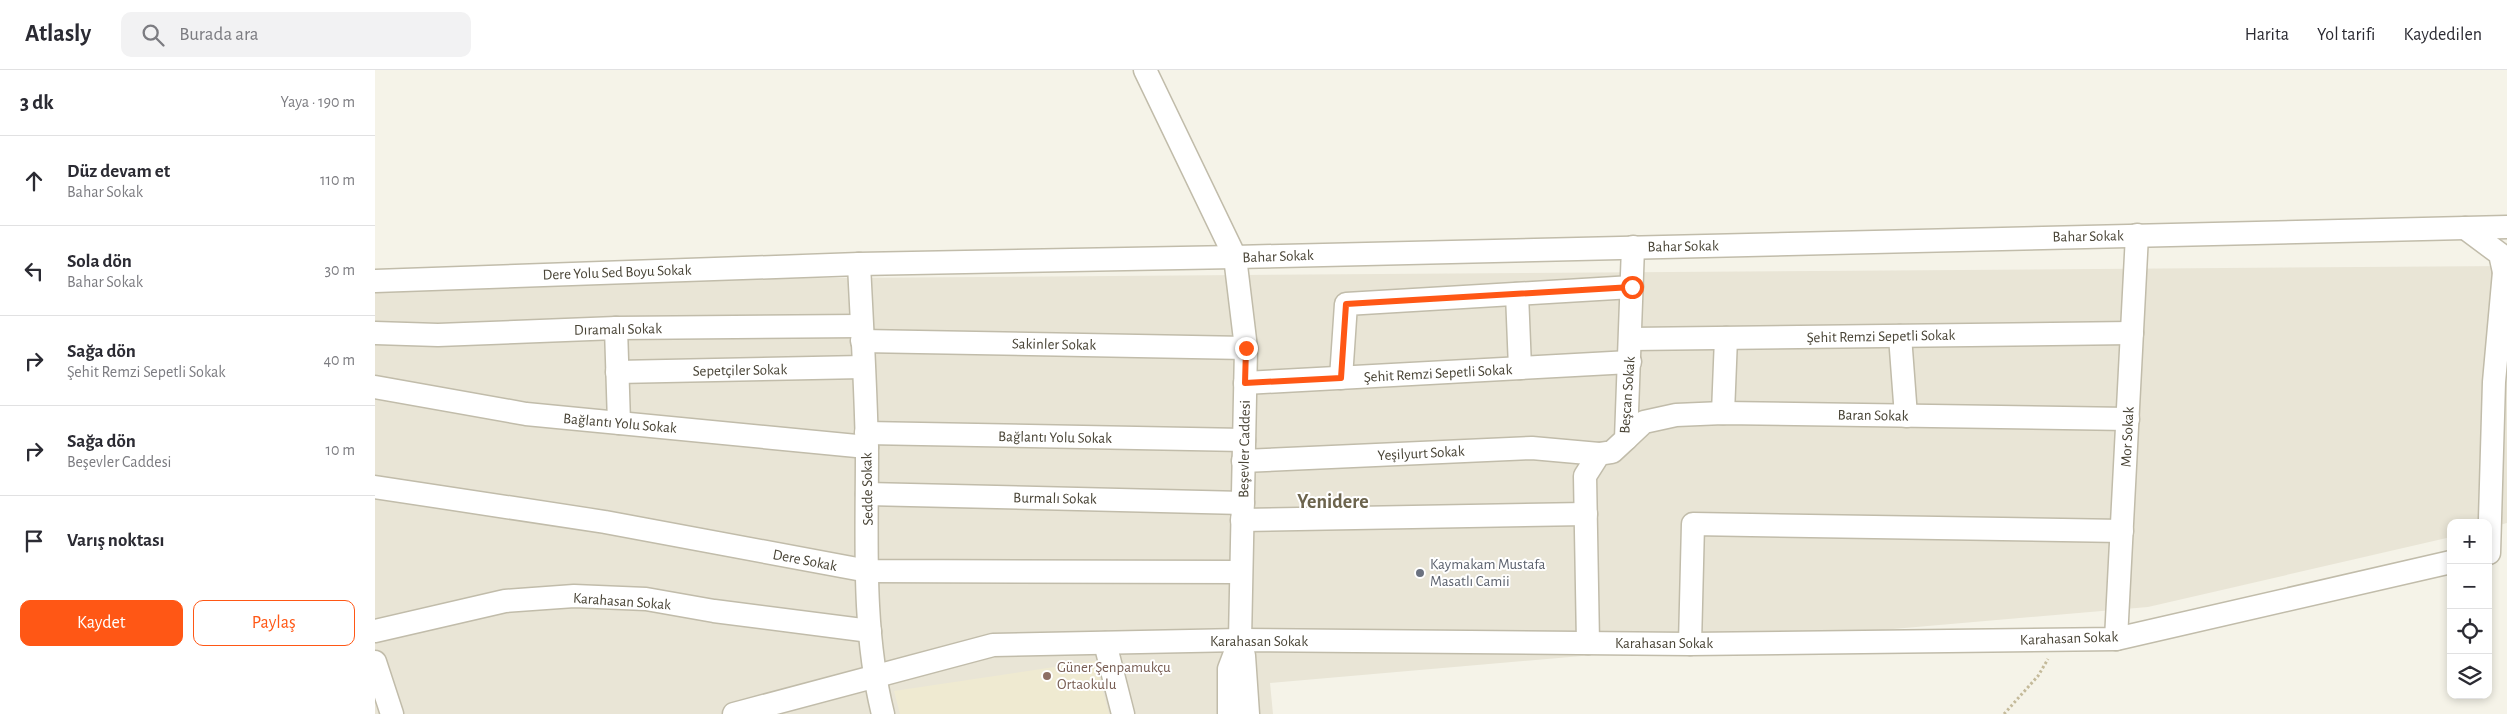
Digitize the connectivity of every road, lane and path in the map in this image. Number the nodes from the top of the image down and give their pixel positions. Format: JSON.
{"nodes":[{"id":1,"x":1145,"y":70,"type":"edge"},
{"id":2,"x":2507,"y":227,"type":"edge"},
{"id":3,"x":2465,"y":228,"type":"junction"},
{"id":4,"x":2137,"y":235,"type":"junction"},
{"id":5,"x":1633,"y":247,"type":"junction"},
{"id":6,"x":1235,"y":257,"type":"junction"},
{"id":7,"x":859,"y":264,"type":"junction"},
{"id":8,"x":2505,"y":272,"type":"edge"},
{"id":9,"x":375,"y":281,"type":"edge"},
{"id":10,"x":1632,"y":287,"type":"junction"},
{"id":11,"x":1517,"y":294,"type":"junction"},
{"id":12,"x":616,"y":328,"type":"junction"},
{"id":13,"x":375,"y":333,"type":"edge"},
{"id":14,"x":862,"y":333,"type":"junction"},
{"id":15,"x":2132,"y":333,"type":"junction"},
{"id":16,"x":1901,"y":336,"type":"junction"},
{"id":17,"x":1726,"y":338,"type":"junction"},
{"id":18,"x":1631,"y":339,"type":"junction"},
{"id":19,"x":1246,"y":348,"type":"junction"},
{"id":20,"x":1630,"y":362,"type":"junction"},
{"id":21,"x":863,"y":367,"type":"junction"},
{"id":22,"x":1519,"y":368,"type":"junction"},
{"id":23,"x":617,"y":372,"type":"junction"},
{"id":24,"x":1341,"y":378,"type":"junction"},
{"id":25,"x":2501,"y":382,"type":"edge"},
{"id":26,"x":1245,"y":383,"type":"junction"},
{"id":27,"x":375,"y":387,"type":"edge"},
{"id":28,"x":1723,"y":413,"type":"junction"},
{"id":29,"x":1906,"y":416,"type":"junction"},
{"id":30,"x":2128,"y":419,"type":"junction"},
{"id":31,"x":619,"y":423,"type":"junction"},
{"id":32,"x":867,"y":440,"type":"junction"},
{"id":33,"x":1626,"y":440,"type":"junction"},
{"id":34,"x":1244,"y":450,"type":"junction"},
{"id":35,"x":1599,"y":454,"type":"junction"},
{"id":36,"x":375,"y":487,"type":"edge"},
{"id":37,"x":867,"y":494,"type":"junction"},
{"id":38,"x":1242,"y":512,"type":"junction"},
{"id":39,"x":1586,"y":514,"type":"junction"},
{"id":40,"x":2122,"y":532,"type":"junction"},
{"id":41,"x":2495,"y":552,"type":"edge"},
{"id":42,"x":2447,"y":563,"type":"edge"},
{"id":43,"x":868,"y":572,"type":"junction"},
{"id":44,"x":1241,"y":572,"type":"junction"},
{"id":45,"x":375,"y":631,"type":"edge"},
{"id":46,"x":870,"y":631,"type":"junction"},
{"id":47,"x":2053,"y":639,"type":"junction"},
{"id":48,"x":2116,"y":639,"type":"junction"},
{"id":49,"x":1240,"y":640,"type":"junction"},
{"id":50,"x":1105,"y":643,"type":"junction"},
{"id":51,"x":1588,"y":643,"type":"junction"},
{"id":52,"x":1690,"y":644,"type":"junction"},
{"id":53,"x":375,"y":662,"type":"edge"},
{"id":54,"x":873,"y":676,"type":"junction"},
{"id":55,"x":392,"y":714,"type":"edge"},
{"id":56,"x":734,"y":714,"type":"edge"},
{"id":57,"x":883,"y":714,"type":"edge"},
{"id":58,"x":1123,"y":714,"type":"edge"},
{"id":59,"x":1229,"y":714,"type":"edge"},
{"id":60,"x":1249,"y":714,"type":"edge"},
{"id":61,"x":2003,"y":714,"type":"edge"}],
"edges":[{"from":1,"to":6,"type":"street","name":"Beşevler Caddesi"},
{"from":2,"to":3,"type":"street","name":"Bahar Sokak"},
{"from":3,"to":4,"type":"street","name":"Bahar Sokak"},
{"from":3,"to":8,"type":"street"},
{"from":4,"to":5,"type":"street","name":"Bahar Sokak"},
{"from":4,"to":15,"type":"street","name":"Mor Sokak"},
{"from":5,"to":6,"type":"street","name":"Bahar Sokak"},
{"from":5,"to":10,"type":"street","name":"Beşcan Sokak"},
{"from":6,"to":7,"type":"street","name":"Bahar Sokak"},
{"from":6,"to":19,"type":"street","name":"Beşevler Caddesi"},
{"from":7,"to":9,"type":"street","name":"Dere Yolu Sed Boyu Sokak"},
{"from":7,"to":14,"type":"street","name":"Sedde Sokak"},
{"from":8,"to":25,"type":"street"},
{"from":10,"to":11,"type":"street"},
{"from":10,"to":18,"type":"street","name":"Beşcan Sokak"},
{"from":11,"to":22,"type":"street"},
{"from":11,"to":24,"type":"street"},
{"from":12,"to":13,"type":"street","name":"Dıramalı Sokak"},
{"from":12,"to":14,"type":"street","name":"Dıramalı Sokak"},
{"from":12,"to":23,"type":"street"},
{"from":14,"to":19,"type":"street","name":"Sakinler Sokak"},
{"from":14,"to":21,"type":"street","name":"Sedde Sokak"},
{"from":15,"to":16,"type":"street","name":"Şehit Remzi Sepetli Sokak"},
{"from":15,"to":30,"type":"street","name":"Mor Sokak"},
{"from":16,"to":17,"type":"street","name":"Şehit Remzi Sepetli Sokak"},
{"from":16,"to":29,"type":"street"},
{"from":17,"to":18,"type":"street","name":"Şehit Remzi Sepetli Sokak"},
{"from":17,"to":28,"type":"street"},
{"from":18,"to":20,"type":"street","name":"Beşcan Sokak"},
{"from":19,"to":26,"type":"street","name":"Beşevler Caddesi"},
{"from":20,"to":22,"type":"street","name":"Şehit Remzi Sepetli Sokak"},
{"from":20,"to":33,"type":"street","name":"Beşcan Sokak"},
{"from":21,"to":23,"type":"street","name":"Sepetçiler Sokak"},
{"from":21,"to":32,"type":"street","name":"Sedde Sokak"},
{"from":22,"to":24,"type":"street","name":"Şehit Remzi Sepetli Sokak"},
{"from":23,"to":31,"type":"street"},
{"from":24,"to":26,"type":"street","name":"Şehit Remzi Sepetli Sokak"},
{"from":25,"to":41,"type":"street"},
{"from":26,"to":34,"type":"street","name":"Beşevler Caddesi"},
{"from":27,"to":31,"type":"street","name":"Bağlantı Yolu Sokak"},
{"from":28,"to":29,"type":"street","name":"Baran Sokak"},
{"from":28,"to":33,"type":"street","name":"Baran Sokak"},
{"from":29,"to":30,"type":"street","name":"Baran Sokak"},
{"from":30,"to":40,"type":"street","name":"Mor Sokak"},
{"from":31,"to":32,"type":"street","name":"Bağlantı Yolu Sokak"},
{"from":32,"to":34,"type":"street","name":"Bağlantı Yolu Sokak"},
{"from":32,"to":37,"type":"street","name":"Sedde Sokak"},
{"from":33,"to":35,"type":"street","name":"Beşcan Sokak"},
{"from":34,"to":35,"type":"street","name":"Yeşilyurt Sokak"},
{"from":34,"to":38,"type":"street","name":"Beşevler Caddesi"},
{"from":35,"to":39,"type":"street"},
{"from":36,"to":43,"type":"street","name":"Dere Sokak"},
{"from":37,"to":38,"type":"street","name":"Burmalı Sokak"},
{"from":37,"to":43,"type":"street","name":"Sedde Sokak"},
{"from":38,"to":39,"type":"street","name":"Burmalı Sokak"},
{"from":38,"to":44,"type":"street","name":"Beşevler Caddesi"},
{"from":39,"to":51,"type":"street"},
{"from":40,"to":48,"type":"street","name":"Mor Sokak"},
{"from":40,"to":52,"type":"street"},
{"from":42,"to":48,"type":"street","name":"Karahasan Sokak"},
{"from":43,"to":44,"type":"street","name":"Dere Sokak"},
{"from":43,"to":46,"type":"street","name":"Sedde Sokak"},
{"from":44,"to":49,"type":"street","name":"Beşevler Caddesi"},
{"from":45,"to":46,"type":"street","name":"Karahasan Sokak"},
{"from":46,"to":54,"type":"street","name":"Sedde Sokak"},
{"from":47,"to":48,"type":"street","name":"Karahasan Sokak"},
{"from":47,"to":52,"type":"street","name":"Karahasan Sokak"},
{"from":47,"to":61,"type":"path"},
{"from":49,"to":50,"type":"street","name":"Karahasan Sokak"},
{"from":49,"to":51,"type":"street","name":"Karahasan Sokak"},
{"from":49,"to":59,"type":"street"},
{"from":49,"to":60,"type":"street"},
{"from":50,"to":54,"type":"street","name":"Karahasan Sokak"},
{"from":50,"to":58,"type":"street"},
{"from":51,"to":52,"type":"street","name":"Karahasan Sokak"},
{"from":53,"to":55,"type":"street"},
{"from":54,"to":56,"type":"street","name":"Karahasan Sokak"},
{"from":54,"to":57,"type":"street","name":"Sedde Sokak"}]}
